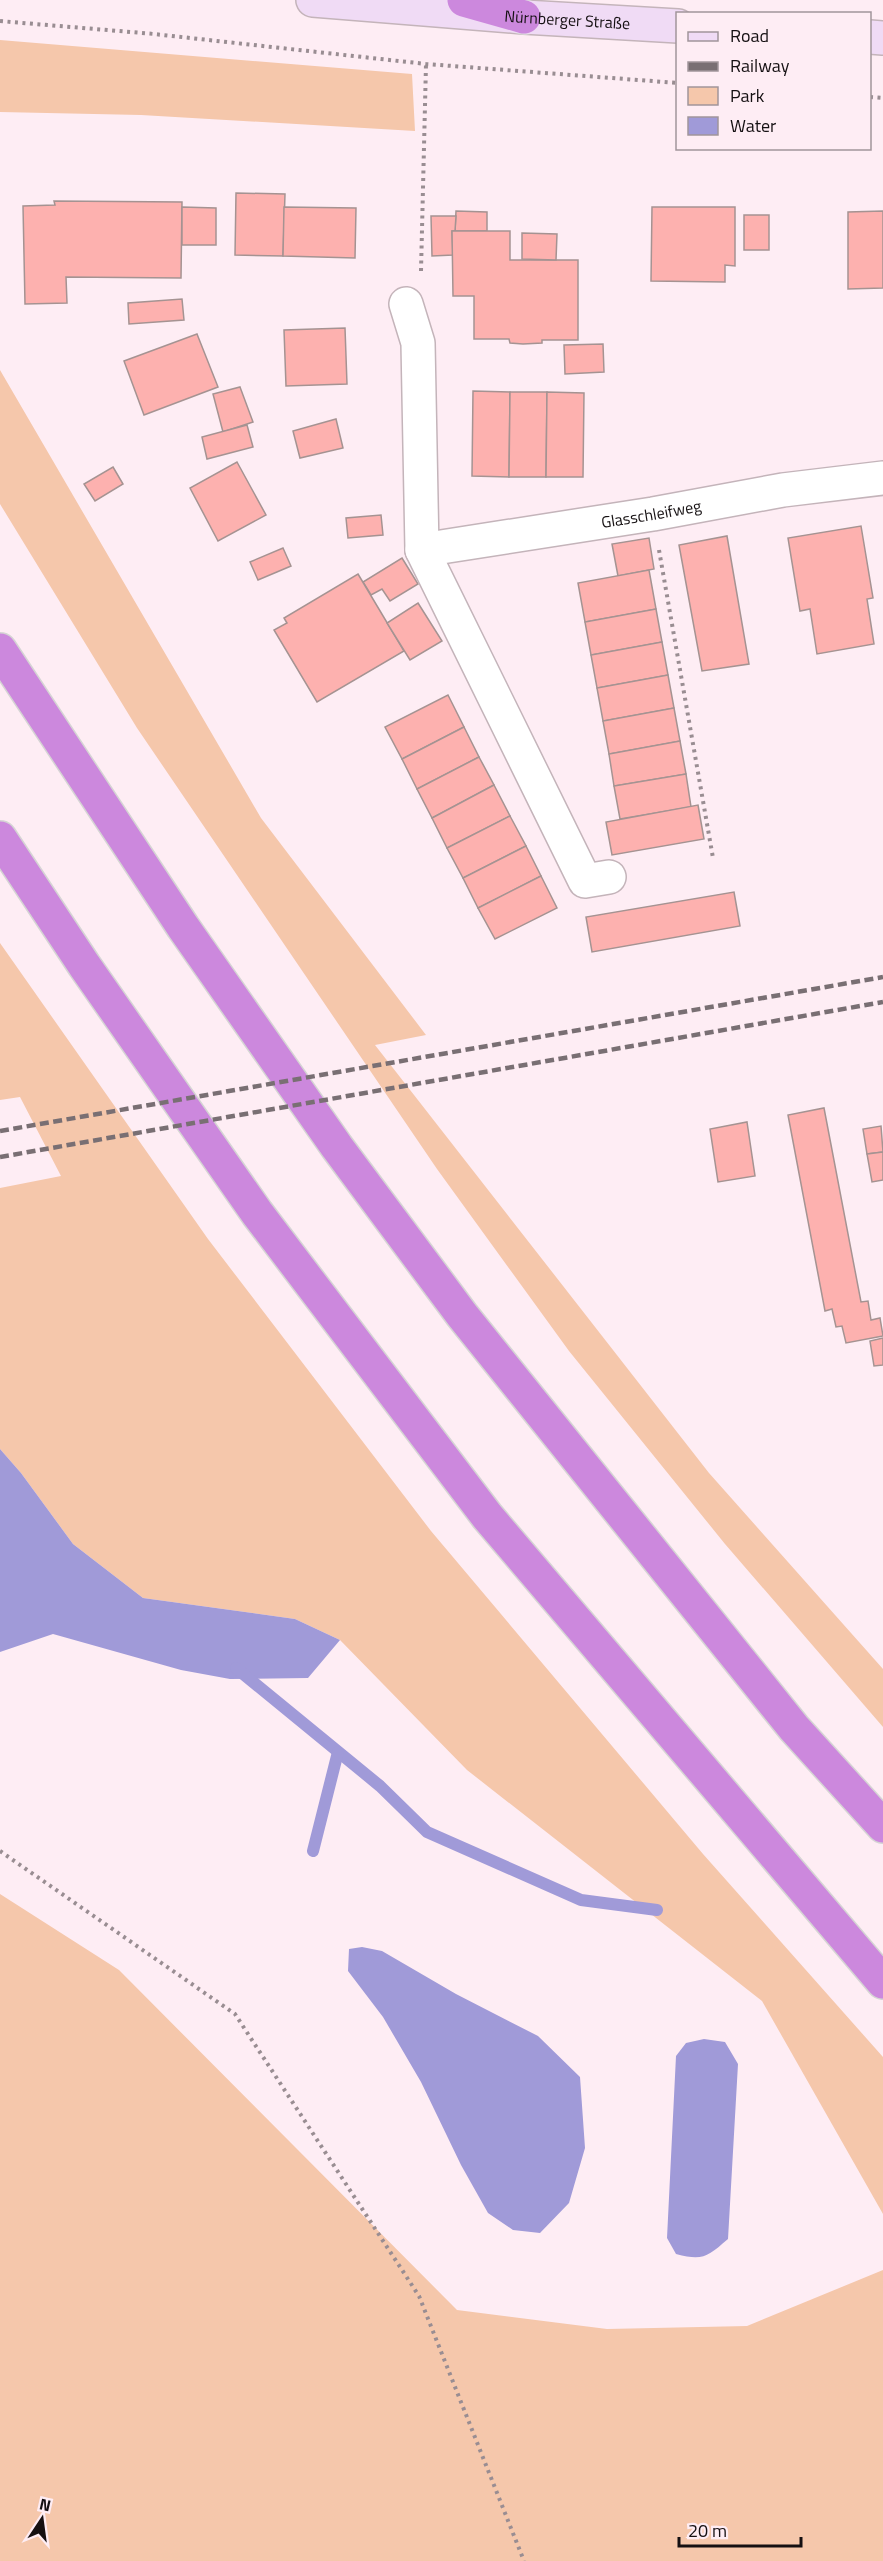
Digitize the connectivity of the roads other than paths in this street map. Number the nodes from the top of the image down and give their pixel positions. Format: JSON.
{"nodes":[{"id":1,"x":313,"y":0,"type":"edge"},
{"id":2,"x":464,"y":0,"type":"edge"},
{"id":3,"x":524,"y":17,"type":"junction"},
{"id":4,"x":676,"y":26,"type":"edge"},
{"id":5,"x":406,"y":304,"type":"road end"},
{"id":6,"x":883,"y":478,"type":"edge"},
{"id":7,"x":422,"y":550,"type":"junction"},
{"id":8,"x":0,"y":650,"type":"edge"},
{"id":9,"x":0,"y":838,"type":"edge"},
{"id":10,"x":609,"y":877,"type":"dead end"},
{"id":11,"x":883,"y":1826,"type":"edge"},
{"id":12,"x":883,"y":1982,"type":"edge"}],
"edges":[{"from":1,"to":3,"type":"main road","name":"Nürnberger Straße"},
{"from":2,"to":3,"type":"highway"},
{"from":3,"to":4,"type":"main road","name":"Nürnberger Straße"},
{"from":5,"to":7,"type":"street"},
{"from":6,"to":7,"type":"street","name":"Glasschleifweg"},
{"from":7,"to":10,"type":"street"},
{"from":8,"to":11,"type":"highway"},
{"from":9,"to":12,"type":"highway"}]}
